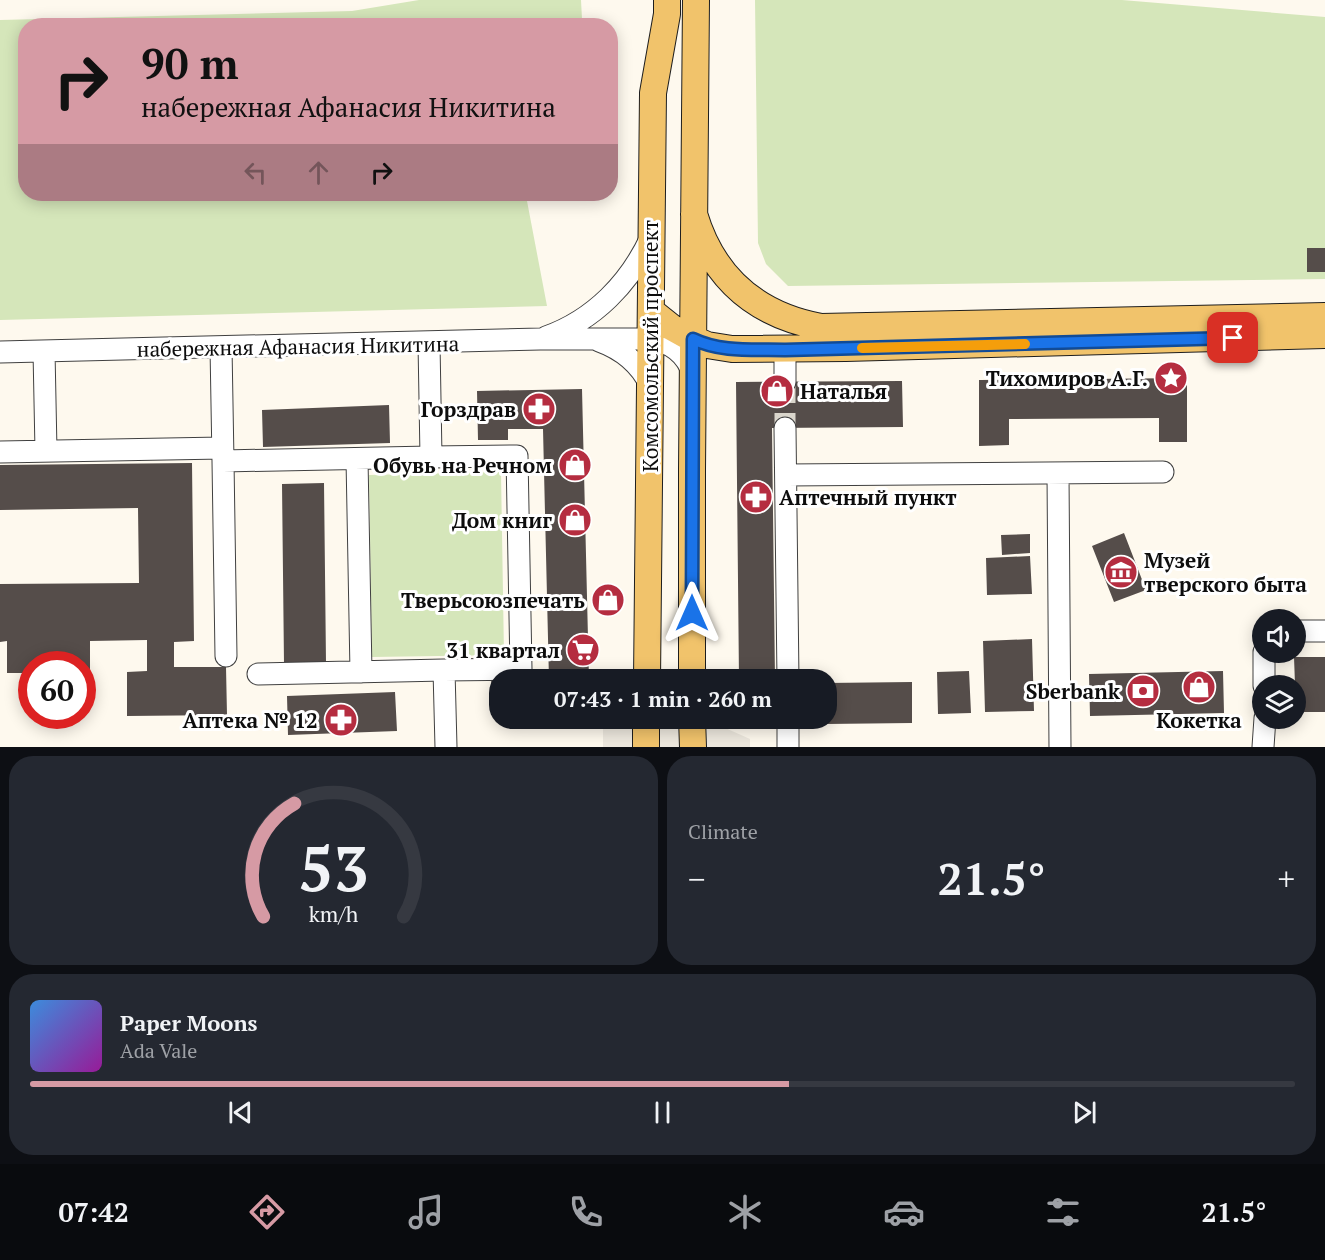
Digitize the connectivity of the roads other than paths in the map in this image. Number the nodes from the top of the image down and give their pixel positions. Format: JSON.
{"nodes":[{"id":1,"x":667,"y":7,"type":"edge"},
{"id":2,"x":696,"y":7,"type":"edge"},
{"id":3,"x":694,"y":214,"type":"junction"},
{"id":4,"x":651,"y":237,"type":"junction"},
{"id":5,"x":651,"y":311,"type":"junction"},
{"id":6,"x":1325,"y":316,"type":"edge"},
{"id":7,"x":1325,"y":336,"type":"edge"},
{"id":8,"x":540,"y":339,"type":"junction"},
{"id":9,"x":650,"y":339,"type":"junction"},
{"id":10,"x":693,"y":339,"type":"junction"},
{"id":11,"x":596,"y":340,"type":"junction"},
{"id":12,"x":429,"y":343,"type":"junction"},
{"id":13,"x":221,"y":347,"type":"junction"},
{"id":14,"x":785,"y":350,"type":"junction"},
{"id":15,"x":44,"y":351,"type":"junction"},
{"id":16,"x":0,"y":352,"type":"edge"},
{"id":17,"x":693,"y":374,"type":"junction"},
{"id":18,"x":785,"y":382,"type":"tunnel mouth"},
{"id":19,"x":650,"y":385,"type":"junction"},
{"id":20,"x":785,"y":428,"type":"tunnel mouth"},
{"id":21,"x":46,"y":451,"type":"junction"},
{"id":22,"x":0,"y":452,"type":"edge"},
{"id":23,"x":223,"y":454,"type":"junction"},
{"id":24,"x":431,"y":457,"type":"junction"},
{"id":25,"x":357,"y":459,"type":"junction"},
{"id":26,"x":1164,"y":472,"type":"dead end"},
{"id":27,"x":1058,"y":473,"type":"junction"},
{"id":28,"x":786,"y":475,"type":"junction"},
{"id":29,"x":1306,"y":631,"type":"edge"},
{"id":30,"x":1325,"y":631,"type":"edge"},
{"id":31,"x":226,"y":656,"type":"dead end"},
{"id":32,"x":647,"y":669,"type":"edge"},
{"id":33,"x":692,"y":669,"type":"edge"},
{"id":34,"x":788,"y":669,"type":"edge"},
{"id":35,"x":444,"y":670,"type":"junction"},
{"id":36,"x":361,"y":672,"type":"junction"},
{"id":37,"x":258,"y":674,"type":"dead end"},
{"id":38,"x":646,"y":729,"type":"edge"},
{"id":39,"x":692,"y":729,"type":"edge"},
{"id":40,"x":788,"y":729,"type":"edge"},
{"id":41,"x":1264,"y":729,"type":"edge"},
{"id":42,"x":446,"y":747,"type":"edge"},
{"id":43,"x":646,"y":747,"type":"edge"},
{"id":44,"x":693,"y":747,"type":"edge"},
{"id":45,"x":788,"y":747,"type":"edge"},
{"id":46,"x":1060,"y":747,"type":"edge"},
{"id":47,"x":1263,"y":747,"type":"edge"}],
"edges":[{"from":1,"to":4,"type":"main road","name":"Комсомольский проспект"},
{"from":2,"to":3,"type":"main road","name":"Комсомольский проспект"},
{"from":3,"to":6,"type":"main road"},
{"from":3,"to":10,"type":"main road","name":"Комсомольский проспект"},
{"from":4,"to":5,"type":"main road","name":"Комсомольский проспект"},
{"from":4,"to":8,"type":"street"},
{"from":5,"to":9,"type":"main road","name":"Комсомольский проспект"},
{"from":5,"to":10,"type":"main road"},
{"from":7,"to":14,"type":"main road"},
{"from":8,"to":11,"type":"street","name":"набережная Афанасия Никитина"},
{"from":8,"to":12,"type":"street","name":"набережная Афанасия Никитина"},
{"from":9,"to":11,"type":"street","name":"набережная Афанасия Никитина"},
{"from":9,"to":17,"type":"street"},
{"from":9,"to":19,"type":"main road","name":"Комсомольский проспект"},
{"from":10,"to":14,"type":"main road"},
{"from":10,"to":17,"type":"main road","name":"Комсомольский проспект"},
{"from":11,"to":19,"type":"street"},
{"from":12,"to":13,"type":"street","name":"набережная Афанасия Никитина"},
{"from":12,"to":24,"type":"street"},
{"from":13,"to":15,"type":"street","name":"набережная Афанасия Никитина"},
{"from":13,"to":23,"type":"street"},
{"from":14,"to":18,"type":"street"},
{"from":15,"to":16,"type":"street","name":"набережная Афанасия Никитина"},
{"from":15,"to":21,"type":"street"},
{"from":17,"to":33,"type":"main road","name":"Комсомольский проспект"},
{"from":19,"to":32,"type":"main road","name":"Комсомольский проспект"},
{"from":20,"to":28,"type":"street"},
{"from":21,"to":22,"type":"street"},
{"from":21,"to":23,"type":"street"},
{"from":23,"to":25,"type":"street"},
{"from":23,"to":31,"type":"street"},
{"from":24,"to":25,"type":"street"},
{"from":24,"to":35,"type":"street"},
{"from":25,"to":36,"type":"street"},
{"from":26,"to":27,"type":"street"},
{"from":27,"to":28,"type":"street"},
{"from":27,"to":46,"type":"street"},
{"from":28,"to":34,"type":"street"},
{"from":29,"to":30,"type":"street"},
{"from":35,"to":36,"type":"street"},
{"from":35,"to":42,"type":"street"},
{"from":36,"to":37,"type":"street"},
{"from":38,"to":43,"type":"main road"},
{"from":39,"to":44,"type":"main road"},
{"from":40,"to":45,"type":"street"},
{"from":41,"to":47,"type":"street"}]}
